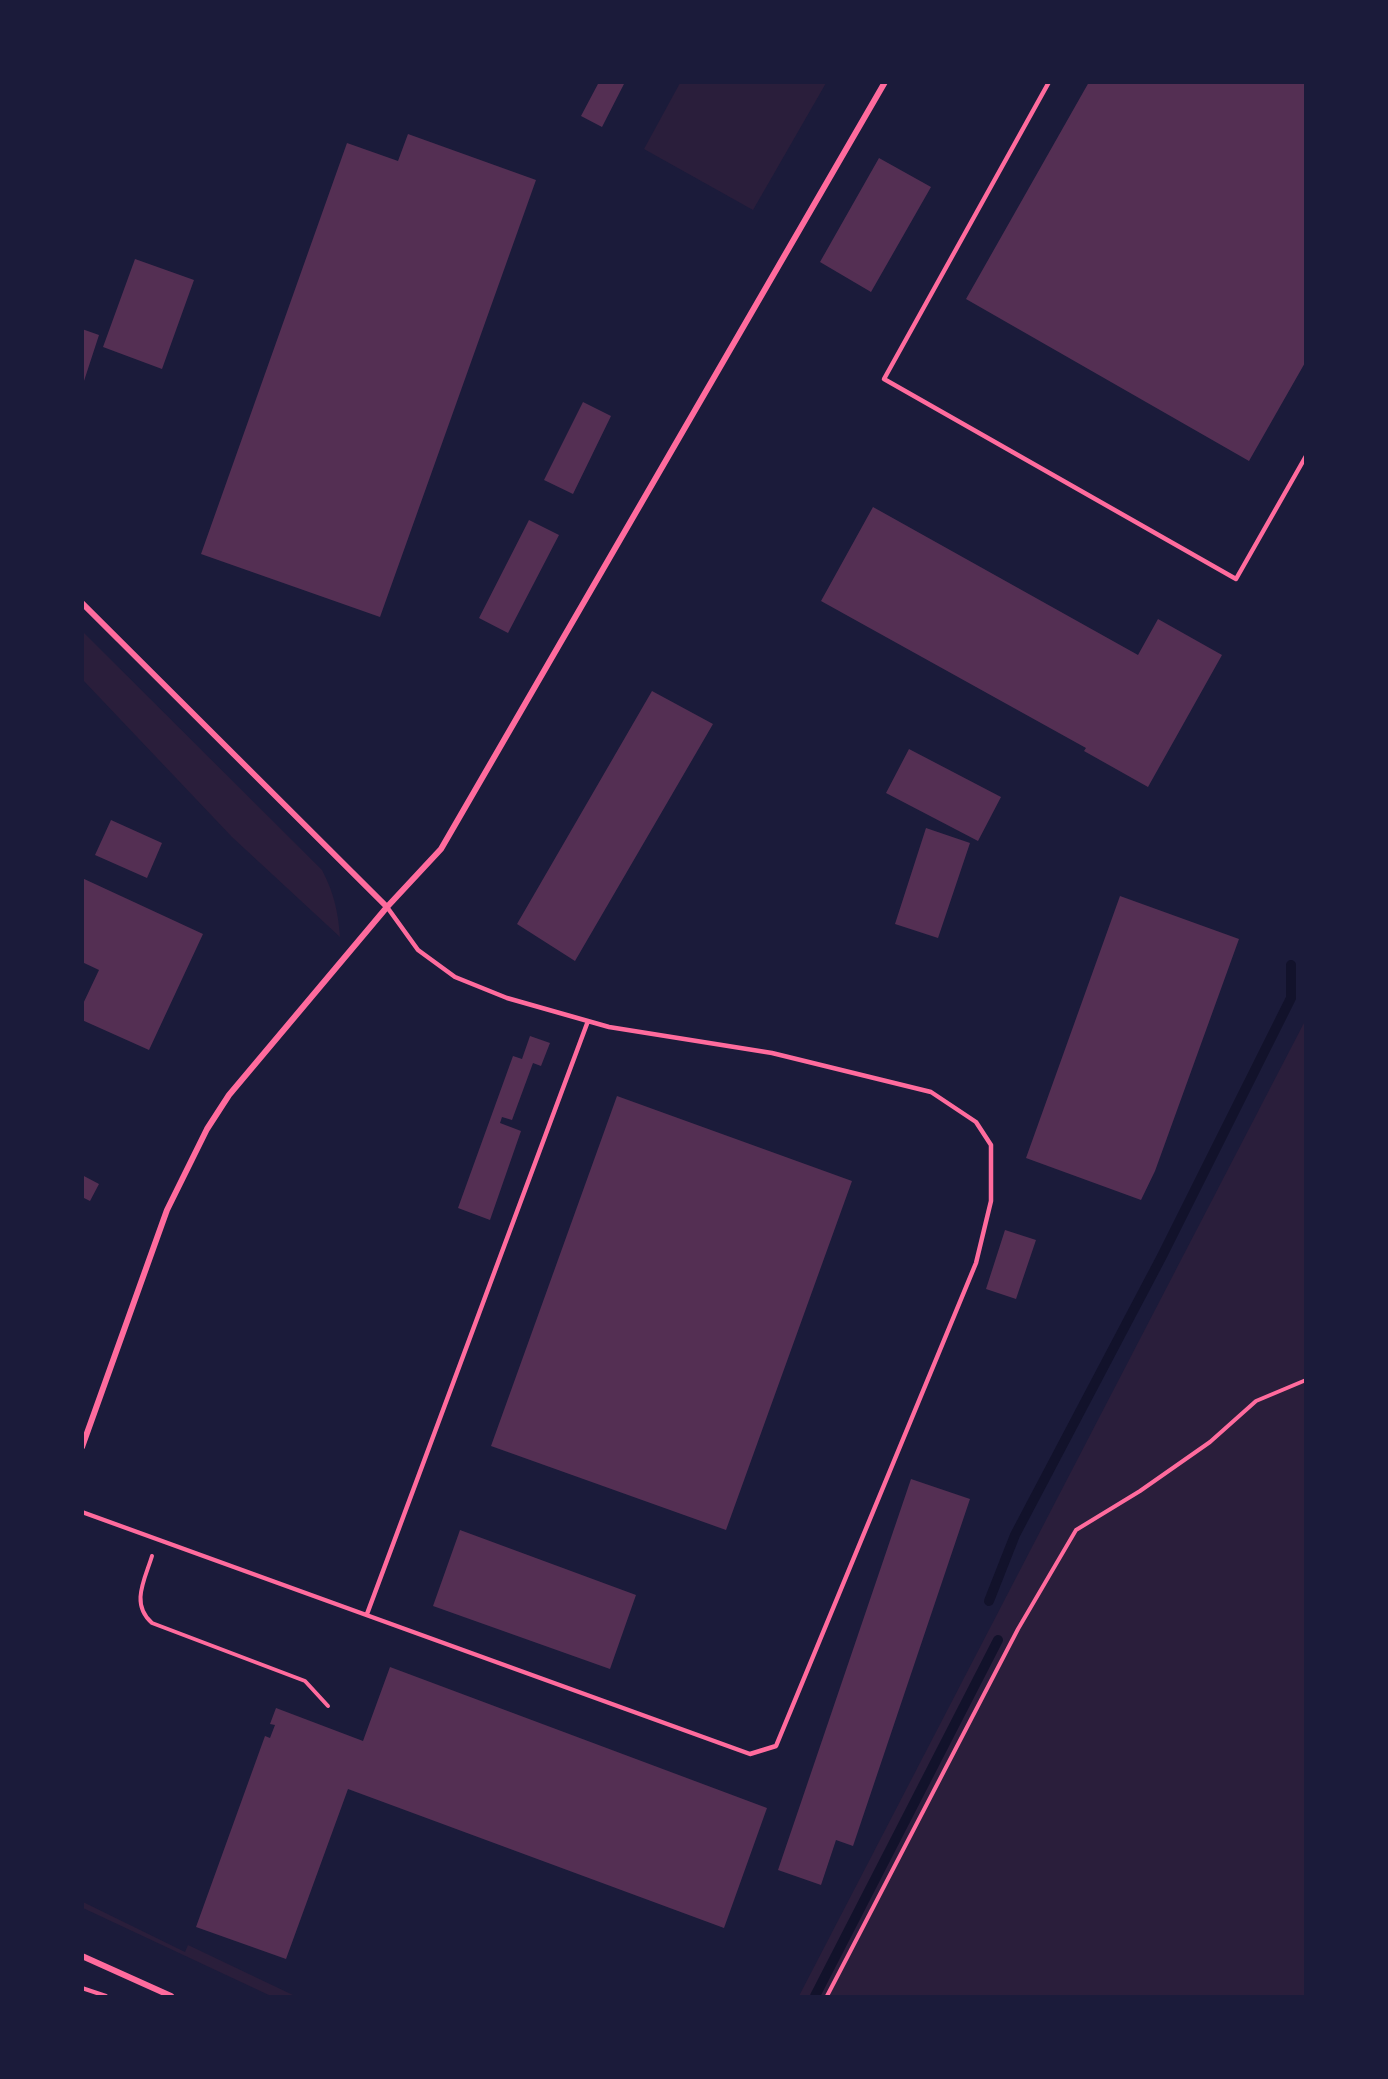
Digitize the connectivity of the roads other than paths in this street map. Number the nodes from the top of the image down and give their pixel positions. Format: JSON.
{"nodes":[{"id":1,"x":885,"y":82,"type":"edge"},
{"id":2,"x":1049,"y":82,"type":"edge"},
{"id":3,"x":1305,"y":456,"type":"edge"},
{"id":4,"x":82,"y":603,"type":"edge"},
{"id":5,"x":387,"y":907,"type":"junction"},
{"id":6,"x":588,"y":1022,"type":"junction"},
{"id":7,"x":82,"y":1422,"type":"edge"},
{"id":8,"x":91,"y":1424,"type":"junction"},
{"id":9,"x":82,"y":1447,"type":"edge"},
{"id":10,"x":82,"y":1512,"type":"edge"},
{"id":11,"x":367,"y":1614,"type":"junction"},
{"id":12,"x":82,"y":1956,"type":"edge"},
{"id":13,"x":171,"y":1996,"type":"edge"}],
"edges":[{"from":1,"to":5,"type":"street"},
{"from":2,"to":3,"type":"lane"},
{"from":4,"to":5,"type":"street"},
{"from":5,"to":6,"type":"lane"},
{"from":5,"to":8,"type":"street"},
{"from":6,"to":11,"type":"lane"},
{"from":6,"to":11,"type":"lane"},
{"from":7,"to":8,"type":"lane"},
{"from":8,"to":9,"type":"street"},
{"from":10,"to":11,"type":"lane"},
{"from":12,"to":13,"type":"street"}]}
